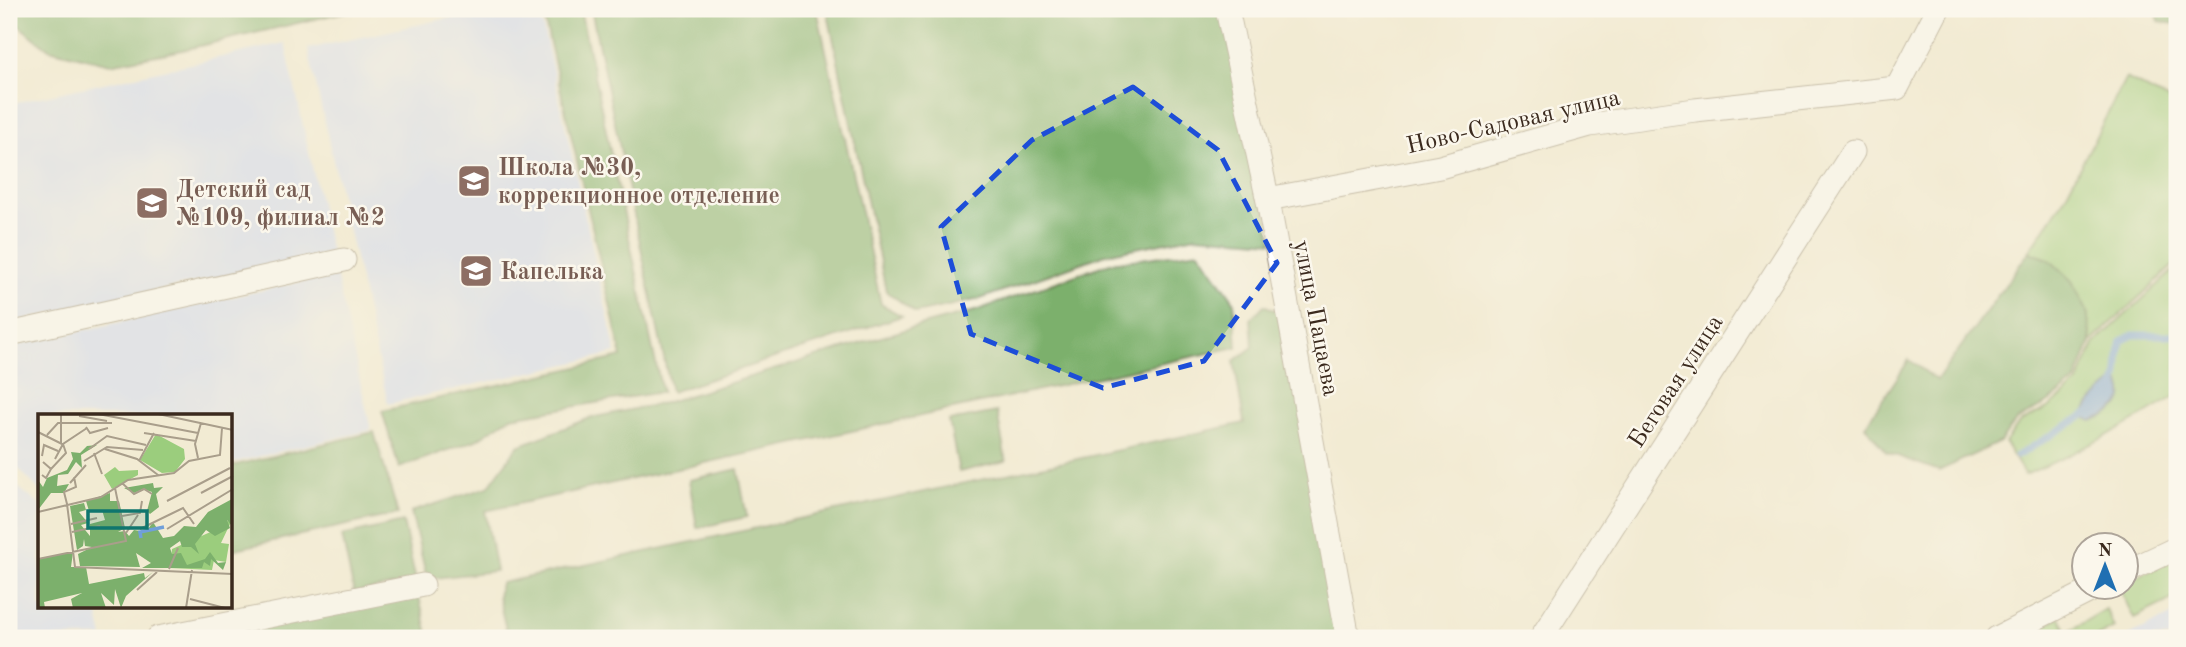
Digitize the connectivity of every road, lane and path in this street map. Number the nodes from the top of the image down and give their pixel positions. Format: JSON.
{"nodes":[{"id":1,"x":1227,"y":9,"type":"edge"},
{"id":2,"x":1938,"y":9,"type":"edge"},
{"id":3,"x":1853,"y":152,"type":"dead end"},
{"id":4,"x":1268,"y":199,"type":"junction"},
{"id":5,"x":344,"y":260,"type":"dead end"},
{"id":6,"x":9,"y":334,"type":"edge"},
{"id":7,"x":2177,"y":548,"type":"edge"},
{"id":8,"x":2140,"y":565,"type":"edge"},
{"id":9,"x":423,"y":585,"type":"dead end"},
{"id":10,"x":2070,"y":600,"type":"edge"},
{"id":11,"x":158,"y":638,"type":"edge"},
{"id":12,"x":1348,"y":638,"type":"edge"},
{"id":13,"x":1541,"y":638,"type":"edge"},
{"id":14,"x":1997,"y":638,"type":"edge"}],
"edges":[{"from":1,"to":4,"type":"street","name":"улица Пацаева"},
{"from":2,"to":4,"type":"street","name":"Ново-Садовая улица"},
{"from":3,"to":13,"type":"street","name":"Беговая улица"},
{"from":4,"to":12,"type":"street","name":"улица Пацаева"},
{"from":5,"to":6,"type":"street"},
{"from":7,"to":8,"type":"street"},
{"from":9,"to":11,"type":"street"},
{"from":10,"to":14,"type":"street"}]}
